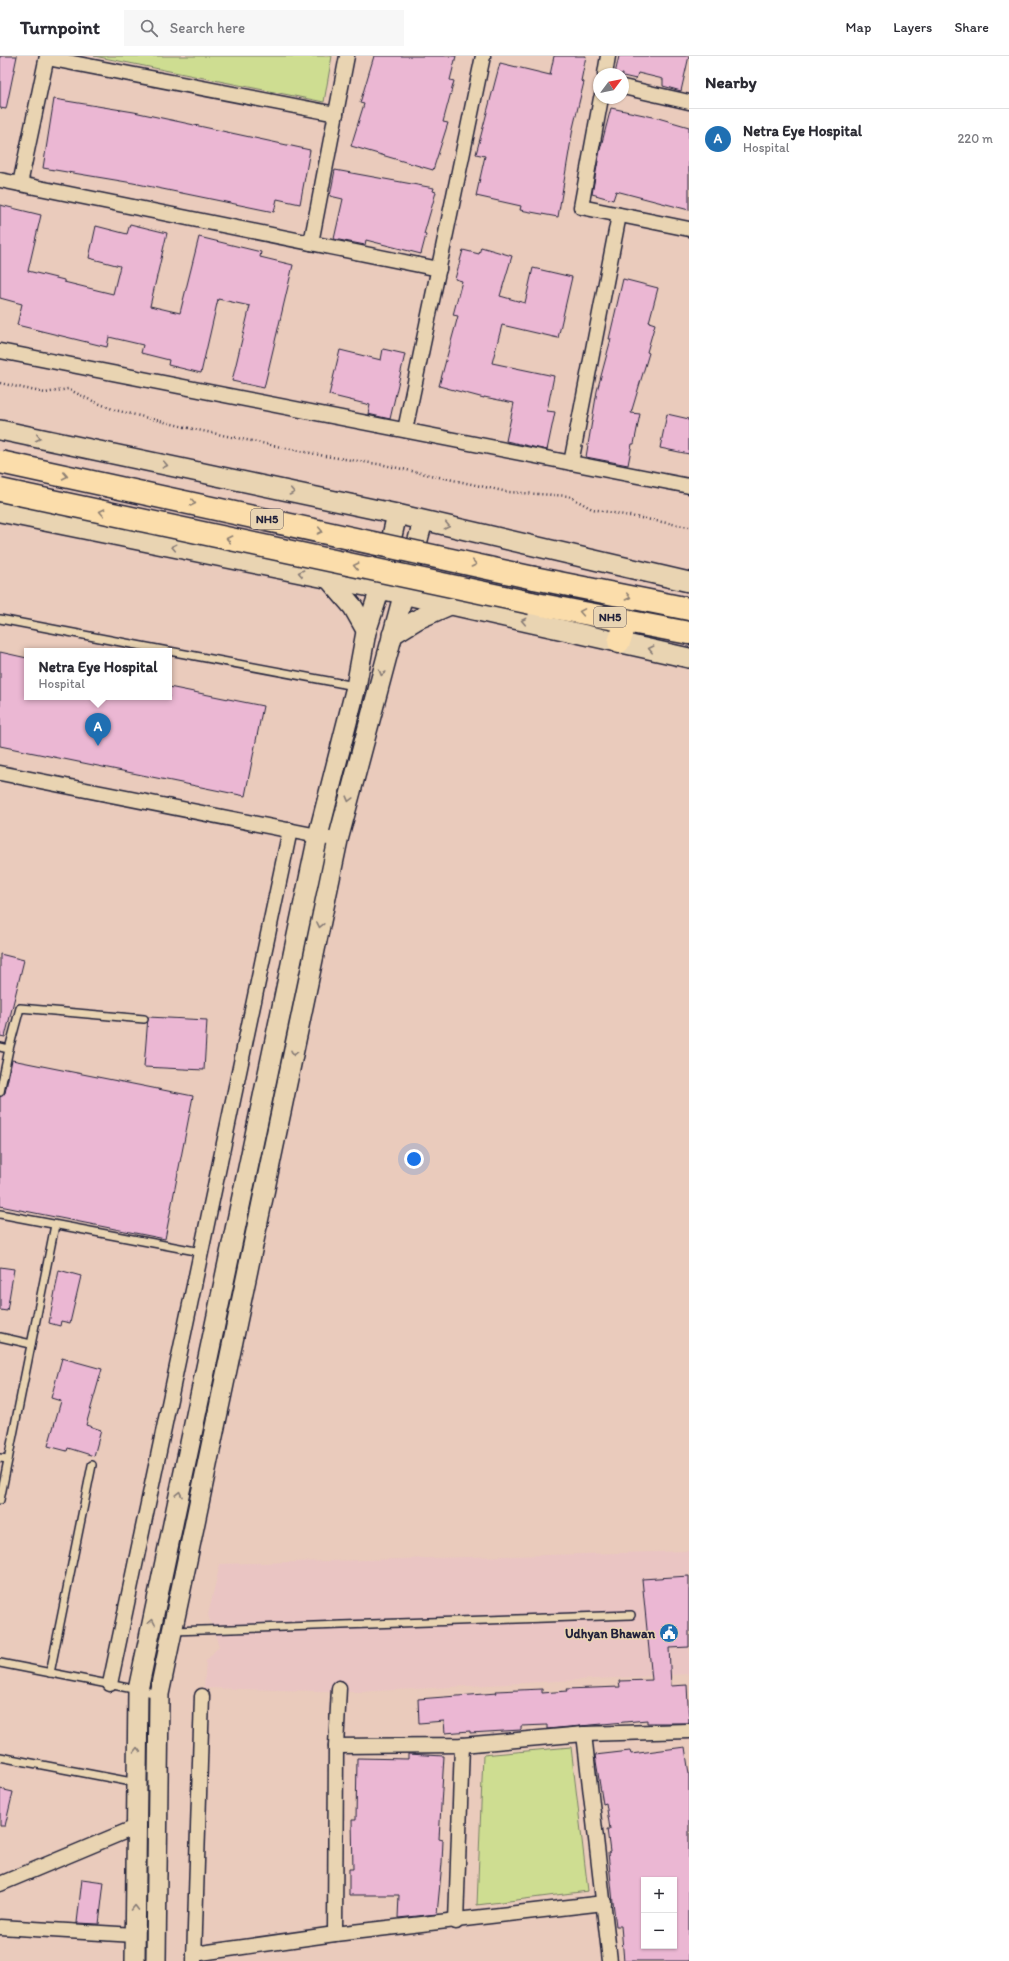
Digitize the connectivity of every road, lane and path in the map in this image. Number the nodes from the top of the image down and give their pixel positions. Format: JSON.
{"nodes":[{"id":1,"x":347,"y":56,"type":"edge"},
{"id":2,"x":483,"y":56,"type":"edge"},
{"id":3,"x":608,"y":56,"type":"edge"},
{"id":4,"x":47,"y":57,"type":"edge"},
{"id":5,"x":606,"y":68,"type":"edge"},
{"id":6,"x":629,"y":88,"type":"edge"},
{"id":7,"x":689,"y":102,"type":"edge"},
{"id":8,"x":600,"y":104,"type":"edge"},
{"id":9,"x":336,"y":114,"type":"junction"},
{"id":10,"x":0,"y":180,"type":"edge"},
{"id":11,"x":20,"y":184,"type":"junction"},
{"id":12,"x":620,"y":215,"type":"junction"},
{"id":13,"x":689,"y":229,"type":"edge"},
{"id":14,"x":311,"y":243,"type":"junction"},
{"id":15,"x":439,"y":269,"type":"junction"},
{"id":16,"x":0,"y":352,"type":"edge"},
{"id":17,"x":0,"y":383,"type":"edge"},
{"id":18,"x":0,"y":430,"type":"edge"},
{"id":19,"x":405,"y":430,"type":"junction"},
{"id":20,"x":0,"y":462,"type":"edge"},
{"id":21,"x":571,"y":462,"type":"junction"},
{"id":22,"x":689,"y":486,"type":"edge"},
{"id":23,"x":0,"y":490,"type":"edge"},
{"id":24,"x":0,"y":512,"type":"edge"},
{"id":25,"x":397,"y":514,"type":"junction"},
{"id":26,"x":423,"y":521,"type":"junction"},
{"id":27,"x":689,"y":527,"type":"edge"},
{"id":28,"x":329,"y":579,"type":"junction"},
{"id":29,"x":689,"y":582,"type":"edge"},
{"id":30,"x":380,"y":589,"type":"junction"},
{"id":31,"x":404,"y":595,"type":"junction"},
{"id":32,"x":450,"y":605,"type":"junction"},
{"id":33,"x":689,"y":609,"type":"edge"},
{"id":34,"x":0,"y":618,"type":"edge"},
{"id":35,"x":627,"y":620,"type":"junction"},
{"id":36,"x":366,"y":630,"type":"junction"},
{"id":37,"x":689,"y":633,"type":"edge"},
{"id":38,"x":392,"y":635,"type":"junction"},
{"id":39,"x":619,"y":642,"type":"junction"},
{"id":40,"x":153,"y":648,"type":"edge"},
{"id":41,"x":172,"y":652,"type":"edge"},
{"id":42,"x":689,"y":658,"type":"edge"},
{"id":43,"x":356,"y":686,"type":"junction"},
{"id":44,"x":0,"y":773,"type":"edge"},
{"id":45,"x":290,"y":830,"type":"junction"},
{"id":46,"x":318,"y":836,"type":"junction"},
{"id":47,"x":338,"y":840,"type":"junction"},
{"id":48,"x":144,"y":1019,"type":"dead end"},
{"id":49,"x":0,"y":1047,"type":"edge"},
{"id":50,"x":9,"y":1049,"type":"junction"},
{"id":51,"x":0,"y":1092,"type":"edge"},
{"id":52,"x":0,"y":1214,"type":"edge"},
{"id":53,"x":55,"y":1225,"type":"junction"},
{"id":54,"x":201,"y":1252,"type":"junction"},
{"id":55,"x":0,"y":1337,"type":"edge"},
{"id":56,"x":31,"y":1344,"type":"junction"},
{"id":57,"x":0,"y":1458,"type":"edge"},
{"id":58,"x":8,"y":1459,"type":"junction"},
{"id":59,"x":92,"y":1465,"type":"dead end"},
{"id":60,"x":0,"y":1500,"type":"edge"},
{"id":61,"x":631,"y":1615,"type":"dead end"},
{"id":62,"x":172,"y":1630,"type":"junction"},
{"id":63,"x":0,"y":1663,"type":"edge"},
{"id":64,"x":50,"y":1673,"type":"junction"},
{"id":65,"x":110,"y":1684,"type":"junction"},
{"id":66,"x":339,"y":1688,"type":"dead end"},
{"id":67,"x":138,"y":1690,"type":"junction"},
{"id":68,"x":159,"y":1694,"type":"junction"},
{"id":69,"x":202,"y":1696,"type":"dead end"},
{"id":70,"x":689,"y":1731,"type":"edge"},
{"id":71,"x":584,"y":1734,"type":"junction"},
{"id":72,"x":462,"y":1745,"type":"junction"},
{"id":73,"x":336,"y":1746,"type":"junction"},
{"id":74,"x":0,"y":1757,"type":"edge"},
{"id":75,"x":137,"y":1784,"type":"junction"},
{"id":76,"x":136,"y":1827,"type":"junction"},
{"id":77,"x":0,"y":1884,"type":"edge"},
{"id":78,"x":604,"y":1904,"type":"junction"},
{"id":79,"x":456,"y":1922,"type":"junction"},
{"id":80,"x":0,"y":1927,"type":"edge"},
{"id":81,"x":335,"y":1934,"type":"junction"},
{"id":82,"x":135,"y":1935,"type":"junction"},
{"id":83,"x":194,"y":1958,"type":"edge"},
{"id":84,"x":135,"y":1961,"type":"edge"},
{"id":85,"x":156,"y":1961,"type":"edge"},
{"id":86,"x":610,"y":1961,"type":"edge"}],
"edges":[{"from":1,"to":9,"type":"street"},
{"from":2,"to":15,"type":"street"},
{"from":3,"to":5,"type":"street"},
{"from":4,"to":9,"type":"street"},
{"from":4,"to":11,"type":"street"},
{"from":6,"to":7,"type":"street"},
{"from":8,"to":12,"type":"street"},
{"from":9,"to":14,"type":"street"},
{"from":10,"to":11,"type":"street"},
{"from":11,"to":14,"type":"street"},
{"from":12,"to":13,"type":"street"},
{"from":12,"to":21,"type":"street"},
{"from":14,"to":15,"type":"street"},
{"from":15,"to":19,"type":"street"},
{"from":16,"to":19,"type":"street"},
{"from":17,"to":27,"type":"path"},
{"from":18,"to":25,"type":"street","one_way":true},
{"from":19,"to":21,"type":"street"},
{"from":20,"to":33,"type":"highway","number":"NH5","one_way":true,"bridge":true},
{"from":21,"to":22,"type":"street"},
{"from":35,"to":23,"type":"highway","number":"NH5","one_way":true,"bridge":true},
{"from":28,"to":24,"type":"street","one_way":true},
{"from":25,"to":26,"type":"street"},
{"from":25,"to":30,"type":"street"},
{"from":26,"to":29,"type":"street","one_way":true},
{"from":26,"to":31,"type":"street"},
{"from":28,"to":30,"type":"street"},
{"from":28,"to":36,"type":"street"},
{"from":30,"to":31,"type":"street"},
{"from":30,"to":36,"type":"street"},
{"from":31,"to":32,"type":"street"},
{"from":31,"to":38,"type":"street"},
{"from":32,"to":38,"type":"street"},
{"from":39,"to":32,"type":"street","one_way":true},
{"from":34,"to":40,"type":"lane"},
{"from":35,"to":37,"type":"highway","number":"NH5"},
{"from":35,"to":39,"type":"highway"},
{"from":36,"to":43,"type":"street"},
{"from":38,"to":47,"type":"street","one_way":true},
{"from":42,"to":39,"type":"street","one_way":true},
{"from":41,"to":43,"type":"lane"},
{"from":43,"to":46,"type":"street"},
{"from":44,"to":45,"type":"street"},
{"from":45,"to":46,"type":"street"},
{"from":45,"to":54,"type":"street"},
{"from":46,"to":47,"type":"street"},
{"from":67,"to":46,"type":"street","one_way":true},
{"from":47,"to":62,"type":"street","one_way":true},
{"from":48,"to":50,"type":"lane"},
{"from":49,"to":50,"type":"lane"},
{"from":50,"to":51,"type":"lane"},
{"from":52,"to":53,"type":"lane"},
{"from":53,"to":54,"type":"lane"},
{"from":53,"to":56,"type":"lane"},
{"from":54,"to":65,"type":"street"},
{"from":55,"to":56,"type":"lane"},
{"from":56,"to":58,"type":"lane"},
{"from":57,"to":58,"type":"lane"},
{"from":58,"to":60,"type":"lane"},
{"from":59,"to":64,"type":"lane"},
{"from":61,"to":62,"type":"lane"},
{"from":62,"to":68,"type":"street"},
{"from":63,"to":64,"type":"lane"},
{"from":64,"to":65,"type":"lane"},
{"from":65,"to":67,"type":"lane"},
{"from":66,"to":73,"type":"street"},
{"from":67,"to":68,"type":"lane"},
{"from":75,"to":67,"type":"street","one_way":true},
{"from":68,"to":85,"type":"street"},
{"from":69,"to":83,"type":"street"},
{"from":70,"to":71,"type":"street"},
{"from":71,"to":72,"type":"street"},
{"from":71,"to":78,"type":"street"},
{"from":72,"to":73,"type":"street"},
{"from":72,"to":79,"type":"street"},
{"from":73,"to":81,"type":"street"},
{"from":74,"to":75,"type":"lane"},
{"from":75,"to":76,"type":"street"},
{"from":76,"to":77,"type":"street"},
{"from":82,"to":76,"type":"street","one_way":true},
{"from":78,"to":79,"type":"street"},
{"from":78,"to":86,"type":"street"},
{"from":79,"to":81,"type":"street"},
{"from":80,"to":82,"type":"street"},
{"from":81,"to":83,"type":"street"},
{"from":82,"to":84,"type":"street"}]}
